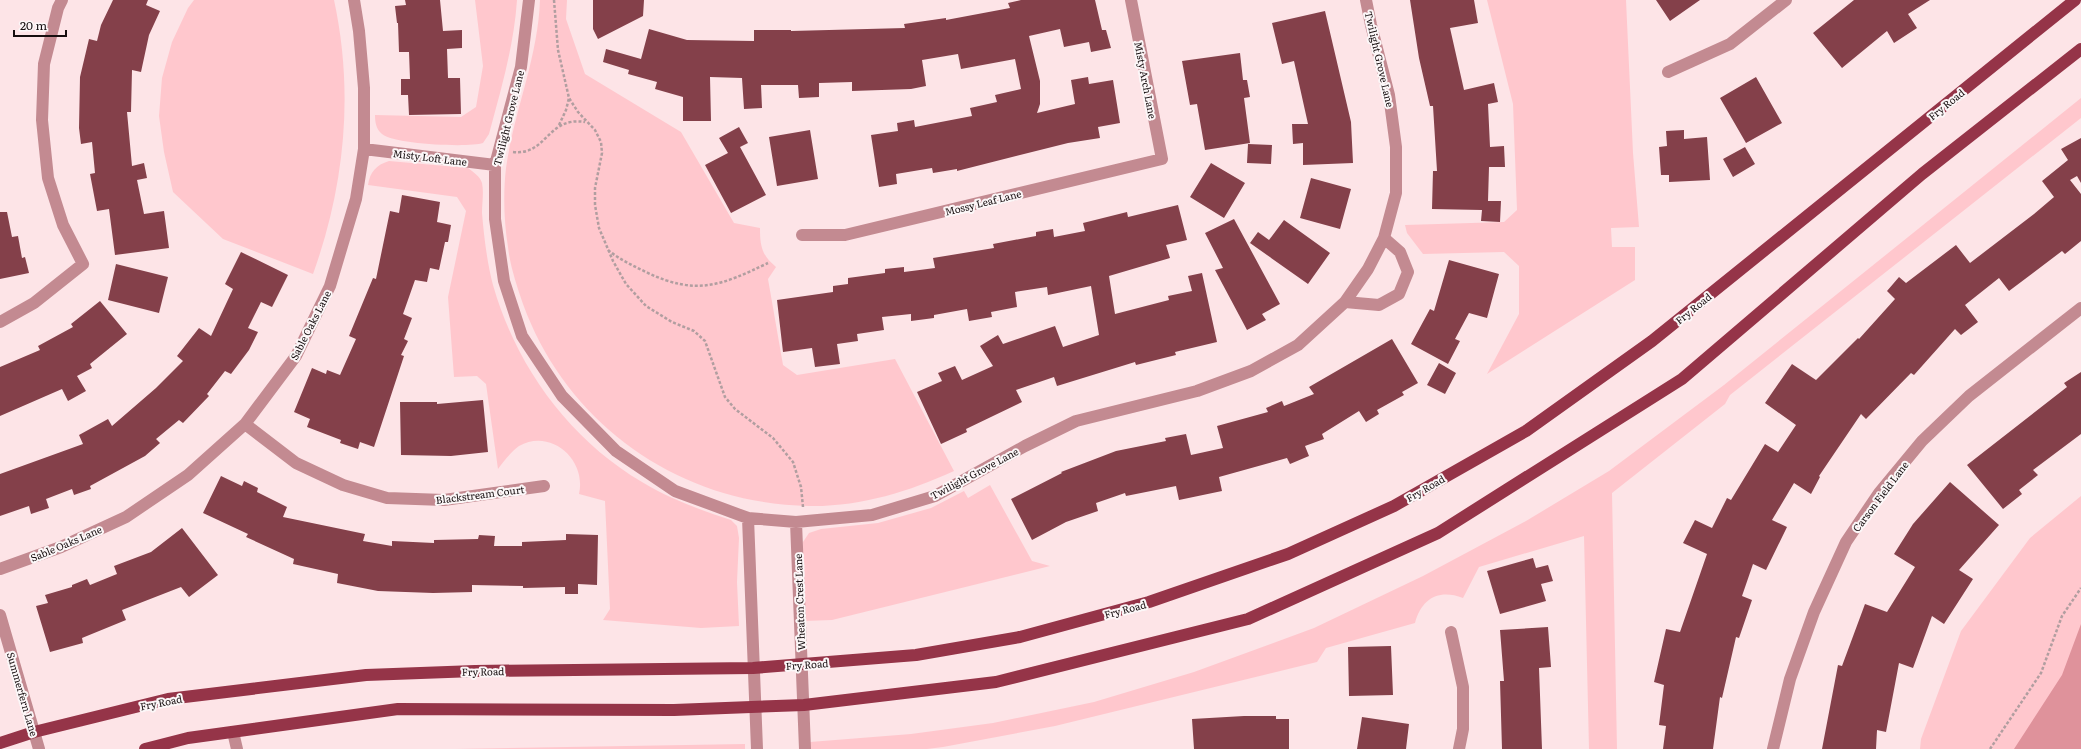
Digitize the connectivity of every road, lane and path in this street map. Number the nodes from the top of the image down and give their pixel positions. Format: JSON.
{"nodes":[{"id":1,"x":62,"y":0,"type":"edge"},
{"id":2,"x":354,"y":0,"type":"edge"},
{"id":3,"x":529,"y":0,"type":"edge"},
{"id":4,"x":554,"y":0,"type":"edge"},
{"id":5,"x":1131,"y":0,"type":"edge"},
{"id":6,"x":1366,"y":0,"type":"edge"},
{"id":7,"x":1786,"y":0,"type":"edge"},
{"id":8,"x":2075,"y":0,"type":"edge"},
{"id":9,"x":2081,"y":49,"type":"edge"},
{"id":10,"x":1668,"y":72,"type":"dead end"},
{"id":11,"x":569,"y":98,"type":"junction"},
{"id":12,"x":587,"y":122,"type":"junction"},
{"id":13,"x":558,"y":126,"type":"junction"},
{"id":14,"x":364,"y":148,"type":"junction"},
{"id":15,"x":509,"y":152,"type":"dead end"},
{"id":16,"x":1162,"y":159,"type":"joint"},
{"id":17,"x":495,"y":165,"type":"junction"},
{"id":18,"x":802,"y":236,"type":"dead end"},
{"id":19,"x":1384,"y":238,"type":"junction"},
{"id":20,"x":608,"y":250,"type":"junction"},
{"id":21,"x":768,"y":263,"type":"dead end"},
{"id":22,"x":1345,"y":302,"type":"junction"},
{"id":23,"x":2081,"y":308,"type":"edge"},
{"id":24,"x":0,"y":322,"type":"edge"},
{"id":25,"x":245,"y":424,"type":"junction"},
{"id":26,"x":544,"y":486,"type":"dead end"},
{"id":27,"x":803,"y":509,"type":"dead end"},
{"id":28,"x":748,"y":518,"type":"junction"},
{"id":29,"x":796,"y":522,"type":"junction"},
{"id":30,"x":0,"y":569,"type":"edge"},
{"id":31,"x":2081,"y":588,"type":"edge"},
{"id":32,"x":0,"y":615,"type":"edge"},
{"id":33,"x":1451,"y":632,"type":"dead end"},
{"id":34,"x":802,"y":665,"type":"junction"},
{"id":35,"x":753,"y":668,"type":"junction"},
{"id":36,"x":804,"y":705,"type":"junction"},
{"id":37,"x":755,"y":707,"type":"junction"},
{"id":38,"x":34,"y":732,"type":"junction"},
{"id":39,"x":233,"y":732,"type":"junction"},
{"id":40,"x":0,"y":743,"type":"edge"},
{"id":41,"x":39,"y":749,"type":"edge"},
{"id":42,"x":146,"y":749,"type":"edge"},
{"id":43,"x":237,"y":749,"type":"edge"},
{"id":44,"x":757,"y":749,"type":"edge"},
{"id":45,"x":805,"y":749,"type":"edge"},
{"id":46,"x":1459,"y":749,"type":"edge"},
{"id":47,"x":1774,"y":749,"type":"edge"},
{"id":48,"x":1990,"y":749,"type":"edge"}],
"edges":[{"from":1,"to":24,"type":"street"},
{"from":2,"to":14,"type":"street","name":"Sable Oaks Lane"},
{"from":3,"to":17,"type":"street","name":"Twilight Grove Lane"},
{"from":4,"to":11,"type":"path"},
{"from":5,"to":16,"type":"street","name":"Misty Arch Lane"},
{"from":6,"to":19,"type":"street","name":"Twilight Grove Lane"},
{"from":7,"to":10,"type":"street"},
{"from":8,"to":34,"type":"main road","name":"Fry Road"},
{"from":9,"to":36,"type":"main road"},
{"from":11,"to":12,"type":"path"},
{"from":11,"to":13,"type":"path"},
{"from":12,"to":13,"type":"path"},
{"from":12,"to":20,"type":"path"},
{"from":13,"to":15,"type":"path"},
{"from":14,"to":17,"type":"street","name":"Misty Loft Lane"},
{"from":14,"to":25,"type":"street","name":"Sable Oaks Lane"},
{"from":16,"to":18,"type":"street","name":"Mossy Leaf Lane"},
{"from":17,"to":28,"type":"street","name":"Twilight Grove Lane"},
{"from":19,"to":22,"type":"street","name":"Twilight Grove Lane"},
{"from":19,"to":22,"type":"street"},
{"from":20,"to":21,"type":"path"},
{"from":20,"to":27,"type":"path"},
{"from":22,"to":29,"type":"street","name":"Twilight Grove Lane"},
{"from":23,"to":47,"type":"street","name":"Carson Field Lane"},
{"from":25,"to":26,"type":"street","name":"Blackstream Court"},
{"from":25,"to":30,"type":"street","name":"Sable Oaks Lane"},
{"from":28,"to":29,"type":"street","name":"Twilight Grove Lane"},
{"from":28,"to":35,"type":"street"},
{"from":29,"to":34,"type":"street","name":"Wheaton Crest Lane"},
{"from":31,"to":48,"type":"path"},
{"from":32,"to":38,"type":"street","name":"Summerfern Lane"},
{"from":33,"to":46,"type":"street"},
{"from":34,"to":35,"type":"main road","name":"Fry Road"},
{"from":34,"to":36,"type":"street","name":"Wheaton Crest Lane"},
{"from":35,"to":37,"type":"street"},
{"from":35,"to":38,"type":"main road","name":"Fry Road"},
{"from":36,"to":37,"type":"main road"},
{"from":36,"to":45,"type":"street","name":"Wheaton Crest Lane"},
{"from":37,"to":39,"type":"main road"},
{"from":37,"to":44,"type":"street"},
{"from":38,"to":40,"type":"main road","name":"Fry Road"},
{"from":38,"to":41,"type":"street","name":"Summerfern Lane"},
{"from":39,"to":42,"type":"main road"},
{"from":39,"to":43,"type":"street"}]}
